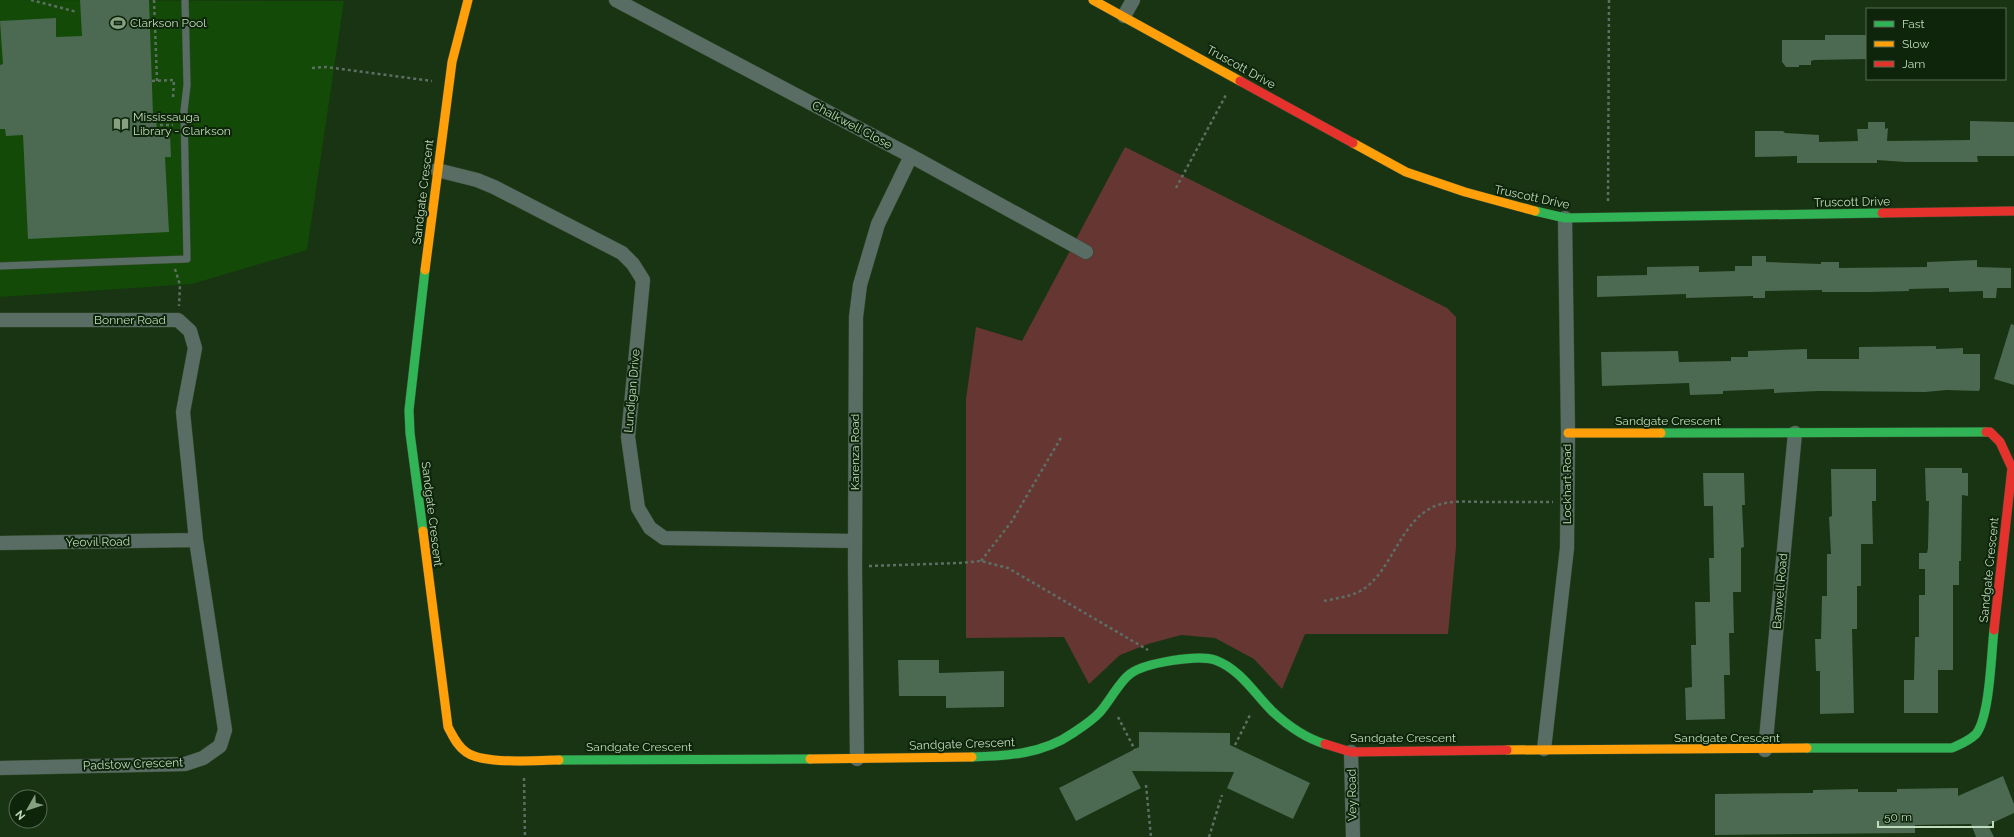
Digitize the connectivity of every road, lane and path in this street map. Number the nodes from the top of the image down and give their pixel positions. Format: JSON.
{"nodes":[{"id":1,"x":31,"y":0,"type":"edge"},
{"id":2,"x":154,"y":0,"type":"edge"},
{"id":3,"x":185,"y":0,"type":"edge"},
{"id":4,"x":468,"y":0,"type":"edge"},
{"id":5,"x":616,"y":0,"type":"edge"},
{"id":6,"x":1093,"y":0,"type":"edge"},
{"id":7,"x":1133,"y":0,"type":"edge"},
{"id":8,"x":1609,"y":0,"type":"edge"},
{"id":9,"x":77,"y":12,"type":"dead end"},
{"id":10,"x":1124,"y":16,"type":"junction"},
{"id":11,"x":312,"y":68,"type":"dead end"},
{"id":12,"x":1236,"y":78,"type":"junction"},
{"id":13,"x":152,"y":81,"type":"dead end"},
{"id":14,"x":157,"y":81,"type":"junction"},
{"id":15,"x":449,"y":83,"type":"junction"},
{"id":16,"x":173,"y":95,"type":"dead end"},
{"id":17,"x":911,"y":156,"type":"junction"},
{"id":18,"x":437,"y":170,"type":"junction"},
{"id":19,"x":1176,"y":188,"type":"dead end"},
{"id":20,"x":2014,"y":211,"type":"edge"},
{"id":21,"x":1608,"y":217,"type":"junction"},
{"id":22,"x":1565,"y":218,"type":"junction"},
{"id":23,"x":1086,"y":252,"type":"dead end"},
{"id":24,"x":172,"y":260,"type":"junction"},
{"id":25,"x":0,"y":266,"type":"edge"},
{"id":26,"x":0,"y":320,"type":"edge"},
{"id":27,"x":178,"y":320,"type":"junction"},
{"id":28,"x":1568,"y":433,"type":"junction"},
{"id":29,"x":1795,"y":433,"type":"junction"},
{"id":30,"x":1062,"y":436,"type":"dead end"},
{"id":31,"x":1567,"y":502,"type":"junction"},
{"id":32,"x":196,"y":540,"type":"junction"},
{"id":33,"x":855,"y":541,"type":"junction"},
{"id":34,"x":0,"y":543,"type":"edge"},
{"id":35,"x":981,"y":561,"type":"junction"},
{"id":36,"x":855,"y":567,"type":"junction"},
{"id":37,"x":1324,"y":601,"type":"dead end"},
{"id":38,"x":1166,"y":661,"type":"junction"},
{"id":39,"x":1259,"y":697,"type":"junction"},
{"id":40,"x":1110,"y":700,"type":"junction"},
{"id":41,"x":1235,"y":745,"type":"dead end"},
{"id":42,"x":1544,"y":749,"type":"junction"},
{"id":43,"x":1135,"y":750,"type":"dead end"},
{"id":44,"x":1765,"y":750,"type":"junction"},
{"id":45,"x":1351,"y":752,"type":"junction"},
{"id":46,"x":857,"y":759,"type":"junction"},
{"id":47,"x":524,"y":760,"type":"junction"},
{"id":48,"x":0,"y":768,"type":"edge"},
{"id":49,"x":1146,"y":785,"type":"dead end"},
{"id":50,"x":1222,"y":795,"type":"dead end"},
{"id":51,"x":525,"y":837,"type":"edge"},
{"id":52,"x":1150,"y":837,"type":"edge"},
{"id":53,"x":1209,"y":837,"type":"edge"},
{"id":54,"x":1353,"y":837,"type":"edge"}],
"edges":[{"from":1,"to":9,"type":"path"},
{"from":2,"to":14,"type":"path"},
{"from":3,"to":24,"type":"lane"},
{"from":4,"to":15,"type":"street","name":"Sandgate Crescent"},
{"from":5,"to":17,"type":"street","name":"Chalkwell Close"},
{"from":6,"to":10,"type":"street","name":"Truscott Drive"},
{"from":7,"to":10,"type":"street"},
{"from":8,"to":21,"type":"path"},
{"from":10,"to":12,"type":"street","name":"Truscott Drive"},
{"from":11,"to":15,"type":"path"},
{"from":12,"to":19,"type":"path"},
{"from":12,"to":22,"type":"street","name":"Truscott Drive"},
{"from":13,"to":14,"type":"path"},
{"from":14,"to":16,"type":"path"},
{"from":15,"to":18,"type":"street","name":"Sandgate Crescent"},
{"from":17,"to":23,"type":"street","name":"Chalkwell Close"},
{"from":17,"to":33,"type":"street","name":"Karenza Road"},
{"from":18,"to":33,"type":"street","name":"Lundigan Drive"},
{"from":18,"to":47,"type":"street","name":"Sandgate Crescent"},
{"from":20,"to":21,"type":"street","name":"Truscott Drive"},
{"from":21,"to":22,"type":"street","name":"Truscott Drive"},
{"from":22,"to":28,"type":"street","name":"Lockhart Road"},
{"from":24,"to":25,"type":"lane"},
{"from":24,"to":27,"type":"path"},
{"from":26,"to":27,"type":"street","name":"Bonner Road"},
{"from":27,"to":32,"type":"street","name":"Bonner Road"},
{"from":28,"to":29,"type":"street","name":"Sandgate Crescent"},
{"from":28,"to":31,"type":"street","name":"Lockhart Road"},
{"from":29,"to":44,"type":"street","name":"Banwell Road"},
{"from":29,"to":44,"type":"street","name":"Sandgate Crescent"},
{"from":30,"to":35,"type":"path"},
{"from":31,"to":37,"type":"path"},
{"from":31,"to":42,"type":"street","name":"Lockhart Road"},
{"from":32,"to":34,"type":"street","name":"Yeovil Road"},
{"from":32,"to":48,"type":"street","name":"Padstow Crescent"},
{"from":33,"to":36,"type":"street","name":"Karenza Road"},
{"from":35,"to":36,"type":"path"},
{"from":35,"to":38,"type":"path"},
{"from":36,"to":46,"type":"street","name":"Karenza Road"},
{"from":38,"to":39,"type":"street","name":"Sandgate Crescent"},
{"from":38,"to":40,"type":"street","name":"Sandgate Crescent"},
{"from":39,"to":41,"type":"path"},
{"from":39,"to":45,"type":"street","name":"Sandgate Crescent"},
{"from":40,"to":43,"type":"path"},
{"from":40,"to":46,"type":"street","name":"Sandgate Crescent"},
{"from":42,"to":44,"type":"street","name":"Sandgate Crescent"},
{"from":42,"to":45,"type":"street","name":"Sandgate Crescent"},
{"from":45,"to":54,"type":"street","name":"Vey Road"},
{"from":46,"to":47,"type":"street","name":"Sandgate Crescent"},
{"from":47,"to":51,"type":"path"},
{"from":49,"to":52,"type":"path"},
{"from":50,"to":53,"type":"path"}]}
